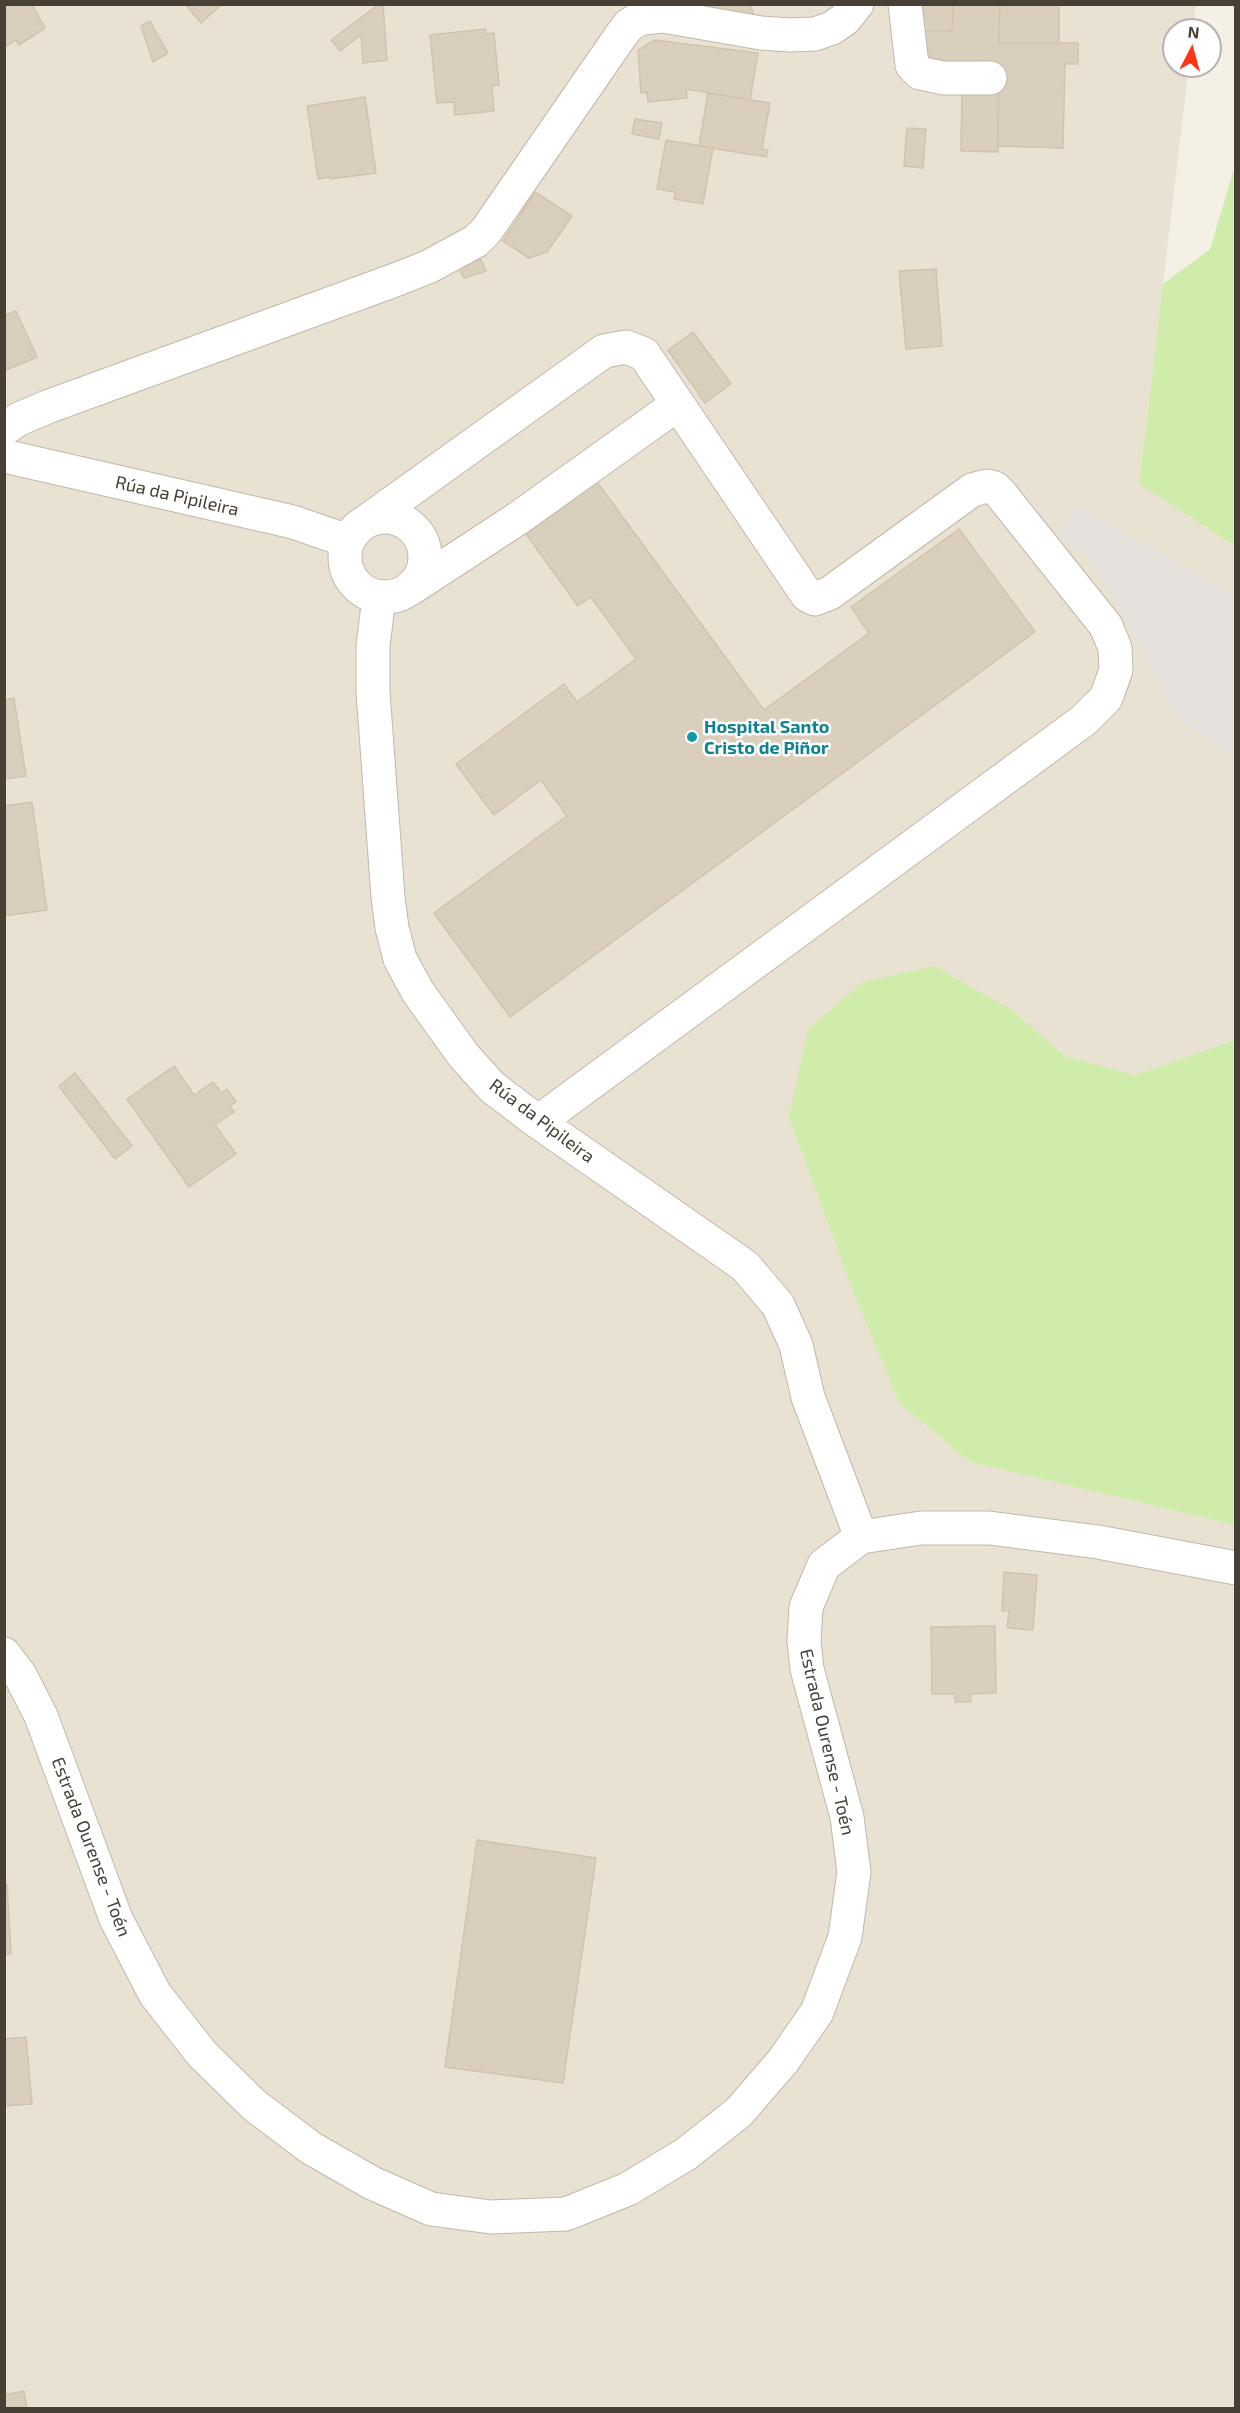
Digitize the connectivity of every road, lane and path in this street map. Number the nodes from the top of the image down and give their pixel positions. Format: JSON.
{"nodes":[{"id":1,"x":857,"y":4,"type":"edge"},
{"id":2,"x":905,"y":4,"type":"edge"},
{"id":3,"x":990,"y":78,"type":"dead end"},
{"id":4,"x":678,"y":404,"type":"junction"},
{"id":5,"x":4,"y":429,"type":"edge"},
{"id":6,"x":4,"y":456,"type":"edge"},
{"id":7,"x":357,"y":531,"type":"junction"},
{"id":8,"x":410,"y":589,"type":"junction"},
{"id":9,"x":378,"y":597,"type":"junction"},
{"id":10,"x":538,"y":1122,"type":"junction"},
{"id":11,"x":861,"y":1537,"type":"junction"},
{"id":12,"x":1236,"y":1568,"type":"edge"},
{"id":13,"x":4,"y":1654,"type":"edge"}],
"edges":[{"from":1,"to":5,"type":"street"},
{"from":2,"to":3,"type":"street"},
{"from":4,"to":7,"type":"street"},
{"from":4,"to":8,"type":"street"},
{"from":4,"to":10,"type":"street"},
{"from":6,"to":7,"type":"street","name":"Rúa da Pipileira"},
{"from":7,"to":8,"type":"street","name":"Rúa da Pipileira"},
{"from":7,"to":9,"type":"street"},
{"from":8,"to":9,"type":"street"},
{"from":9,"to":10,"type":"street","name":"Rúa da Pipileira"},
{"from":10,"to":11,"type":"street","name":"Rúa da Pipileira"},
{"from":11,"to":12,"type":"street","name":"Estrada Ourense - Toén"},
{"from":11,"to":13,"type":"street","name":"Estrada Ourense - Toén"}]}
